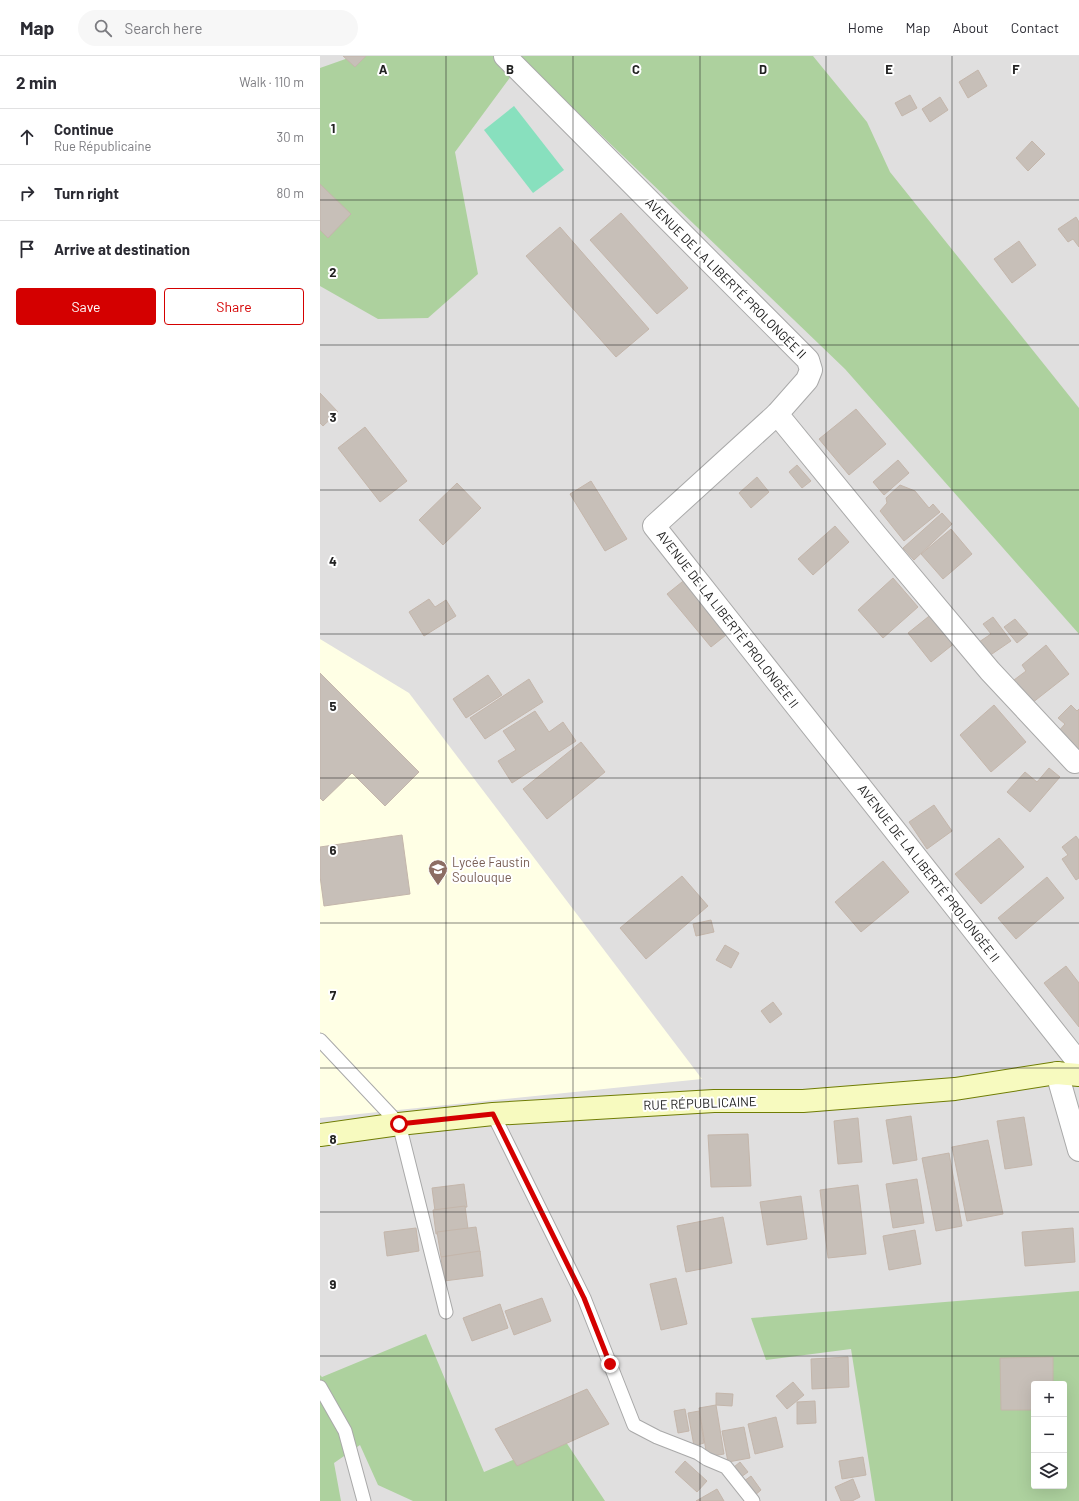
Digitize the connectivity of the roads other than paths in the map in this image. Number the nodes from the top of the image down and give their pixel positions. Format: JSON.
{"nodes":[{"id":1,"x":505,"y":56,"type":"edge"},
{"id":2,"x":777,"y":414,"type":"junction"},
{"id":3,"x":1075,"y":762,"type":"dead end"},
{"id":4,"x":320,"y":1040,"type":"edge"},
{"id":5,"x":1079,"y":1063,"type":"edge"},
{"id":6,"x":1057,"y":1074,"type":"junction"},
{"id":7,"x":1079,"y":1074,"type":"edge"},
{"id":8,"x":493,"y":1114,"type":"junction"},
{"id":9,"x":399,"y":1124,"type":"junction"},
{"id":10,"x":320,"y":1135,"type":"edge"},
{"id":11,"x":1079,"y":1150,"type":"edge"},
{"id":12,"x":446,"y":1312,"type":"dead end"},
{"id":13,"x":320,"y":1387,"type":"edge"},
{"id":14,"x":364,"y":1501,"type":"edge"},
{"id":15,"x":753,"y":1501,"type":"edge"}],
"edges":[{"from":1,"to":2,"type":"street","name":"AVENUE DE LA LIBERTÉ PROLONGÉE II"},
{"from":2,"to":3,"type":"street"},
{"from":2,"to":5,"type":"street","name":"AVENUE DE LA LIBERTÉ PROLONGÉE II"},
{"from":4,"to":9,"type":"lane"},
{"from":6,"to":7,"type":"street","name":"RUE RÉPUBLICAINE"},
{"from":6,"to":8,"type":"street","name":"RUE RÉPUBLICAINE"},
{"from":6,"to":11,"type":"street"},
{"from":8,"to":9,"type":"street","name":"RUE RÉPUBLICAINE"},
{"from":8,"to":15,"type":"lane"},
{"from":9,"to":10,"type":"street","name":"RUE RÉPUBLICAINE"},
{"from":9,"to":12,"type":"lane"},
{"from":13,"to":14,"type":"lane"}]}
